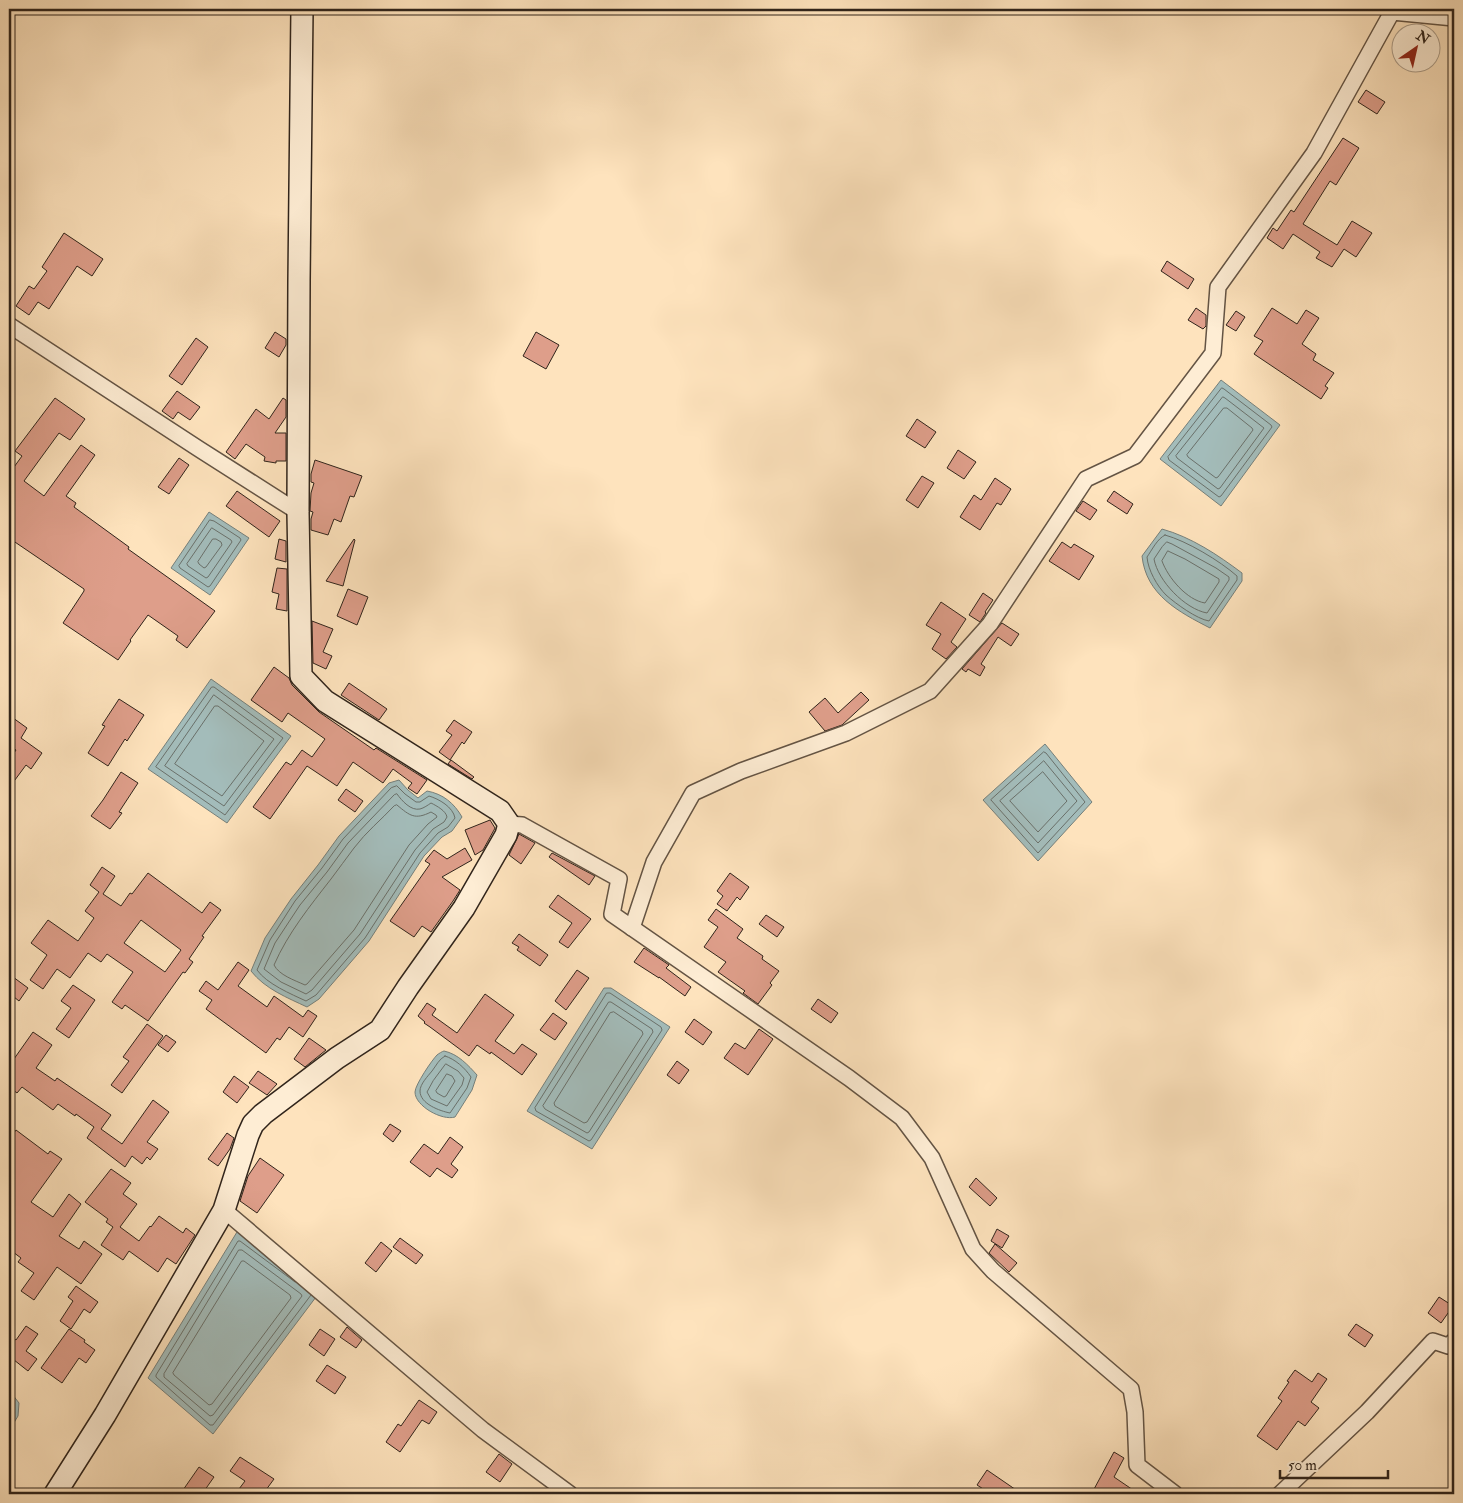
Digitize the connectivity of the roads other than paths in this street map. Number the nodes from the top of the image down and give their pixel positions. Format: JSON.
{"nodes":[{"id":1,"x":302,"y":9,"type":"edge"},
{"id":2,"x":1454,"y":18,"type":"edge"},
{"id":3,"x":9,"y":325,"type":"edge"},
{"id":4,"x":298,"y":512,"type":"junction"},
{"id":5,"x":509,"y":824,"type":"junction"},
{"id":6,"x":632,"y":928,"type":"junction"},
{"id":7,"x":224,"y":1210,"type":"junction"},
{"id":8,"x":1454,"y":1341,"type":"edge"},
{"id":9,"x":55,"y":1494,"type":"edge"},
{"id":10,"x":570,"y":1494,"type":"edge"},
{"id":11,"x":1175,"y":1494,"type":"edge"},
{"id":12,"x":1280,"y":1494,"type":"edge"}],
"edges":[{"from":1,"to":4,"type":"main road"},
{"from":2,"to":6,"type":"street"},
{"from":3,"to":4,"type":"street"},
{"from":4,"to":5,"type":"main road"},
{"from":5,"to":6,"type":"street"},
{"from":5,"to":7,"type":"main road"},
{"from":6,"to":11,"type":"street"},
{"from":7,"to":9,"type":"main road"},
{"from":7,"to":10,"type":"street"},
{"from":8,"to":12,"type":"street"}]}
